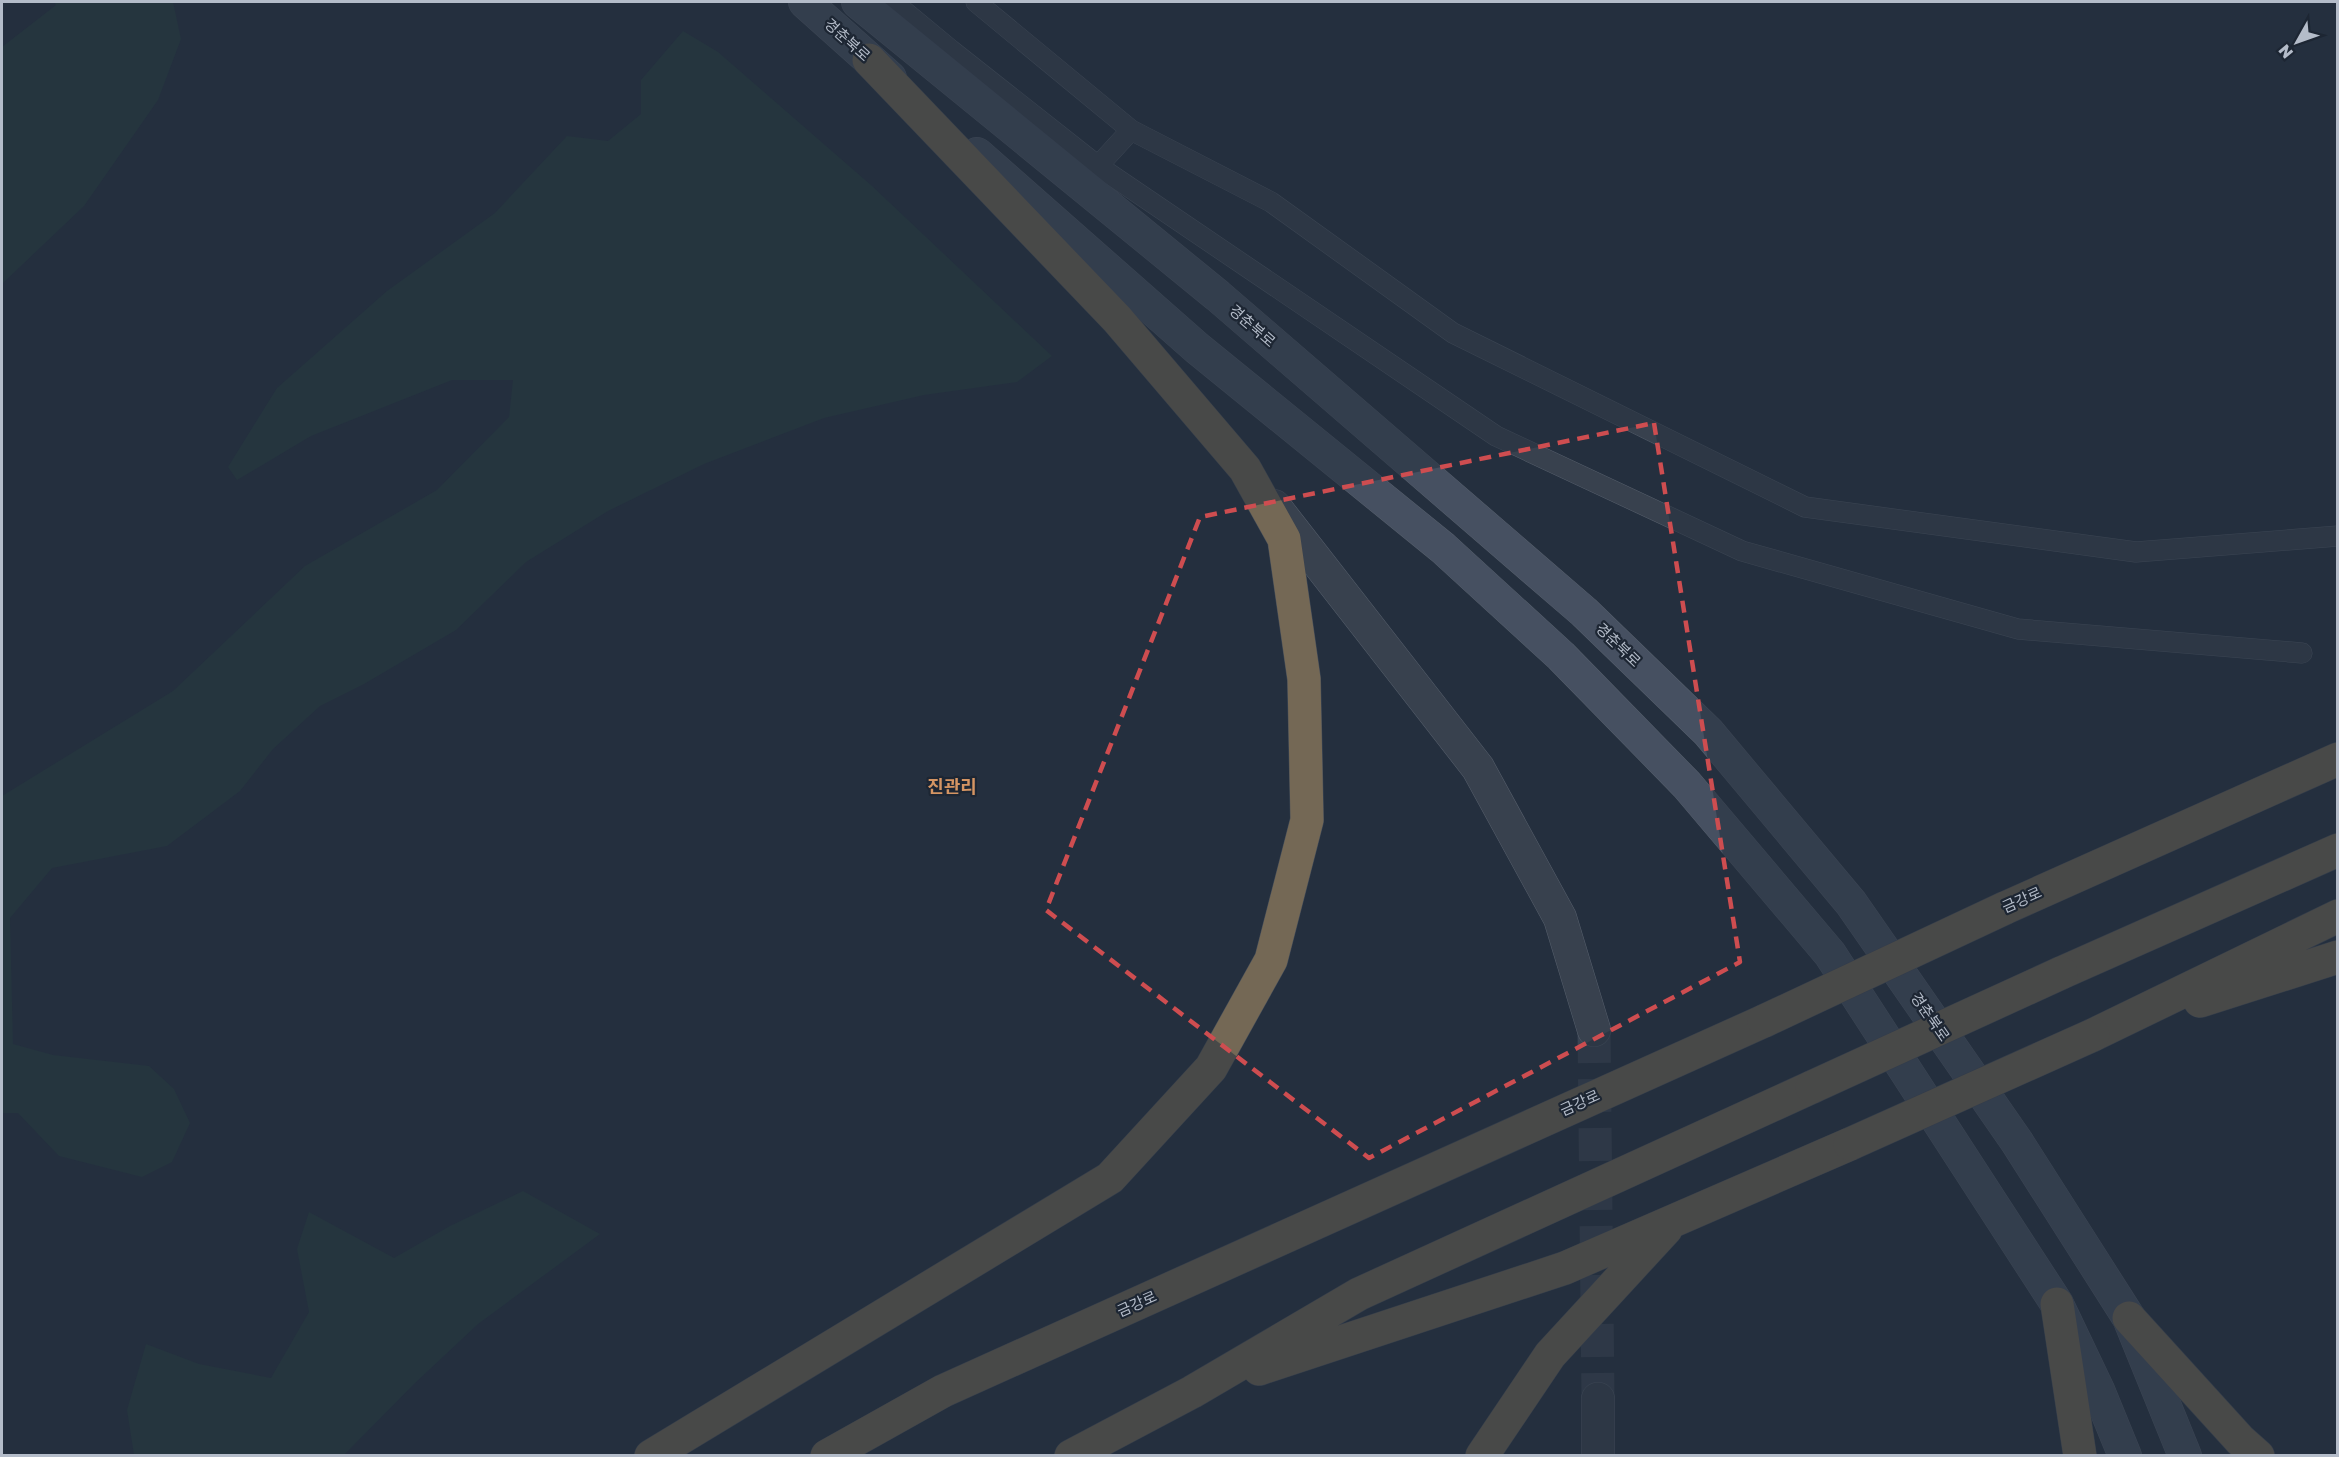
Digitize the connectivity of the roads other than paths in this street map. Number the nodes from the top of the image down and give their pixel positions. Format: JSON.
{"nodes":[{"id":1,"x":805,"y":2,"type":"edge"},
{"id":2,"x":858,"y":2,"type":"edge"},
{"id":3,"x":893,"y":2,"type":"edge"},
{"id":4,"x":976,"y":2,"type":"edge"},
{"id":5,"x":869,"y":60,"type":"junction"},
{"id":6,"x":1131,"y":130,"type":"junction"},
{"id":7,"x":1098,"y":166,"type":"junction"},
{"id":8,"x":1245,"y":469,"type":"junction"},
{"id":9,"x":2337,"y":536,"type":"edge"},
{"id":10,"x":2302,"y":653,"type":"dead end"},
{"id":11,"x":2337,"y":759,"type":"edge"},
{"id":12,"x":2337,"y":850,"type":"edge"},
{"id":13,"x":2337,"y":916,"type":"edge"},
{"id":14,"x":2337,"y":957,"type":"edge"},
{"id":15,"x":1594,"y":1030,"type":"tunnel mouth"},
{"id":16,"x":2093,"y":1035,"type":"junction"},
{"id":17,"x":1675,"y":1220,"type":"junction"},
{"id":18,"x":2057,"y":1304,"type":"junction"},
{"id":19,"x":2129,"y":1318,"type":"junction"},
{"id":20,"x":1192,"y":1392,"type":"junction"},
{"id":21,"x":1598,"y":1399,"type":"tunnel mouth"},
{"id":22,"x":651,"y":1455,"type":"edge"},
{"id":23,"x":827,"y":1455,"type":"edge"},
{"id":24,"x":1071,"y":1455,"type":"edge"},
{"id":25,"x":1482,"y":1455,"type":"edge"},
{"id":26,"x":1598,"y":1455,"type":"edge"},
{"id":27,"x":2080,"y":1455,"type":"edge"},
{"id":28,"x":2125,"y":1455,"type":"edge"},
{"id":29,"x":2185,"y":1455,"type":"edge"},
{"id":30,"x":2258,"y":1455,"type":"edge"}],
"edges":[{"from":1,"to":5,"type":"main road","name":"경춘북로"},
{"from":2,"to":19,"type":"main road","name":"경춘북로"},
{"from":3,"to":7,"type":"lane"},
{"from":4,"to":6,"type":"lane"},
{"from":5,"to":8,"type":"highway"},
{"from":5,"to":18,"type":"main road","name":"경춘북로"},
{"from":6,"to":7,"type":"lane"},
{"from":6,"to":9,"type":"lane"},
{"from":7,"to":10,"type":"lane"},
{"from":8,"to":15,"type":"street"},
{"from":8,"to":22,"type":"highway"},
{"from":11,"to":23,"type":"highway","name":"금강로","bridge":true},
{"from":12,"to":20,"type":"highway","bridge":true},
{"from":13,"to":16,"type":"highway"},
{"from":14,"to":16,"type":"highway"},
{"from":16,"to":17,"type":"highway","bridge":true},
{"from":17,"to":20,"type":"highway"},
{"from":17,"to":25,"type":"highway"},
{"from":18,"to":27,"type":"highway"},
{"from":18,"to":28,"type":"main road","name":"경춘북로"},
{"from":19,"to":29,"type":"main road","name":"경춘북로"},
{"from":19,"to":30,"type":"highway"},
{"from":20,"to":24,"type":"highway"},
{"from":21,"to":26,"type":"street"}]}
